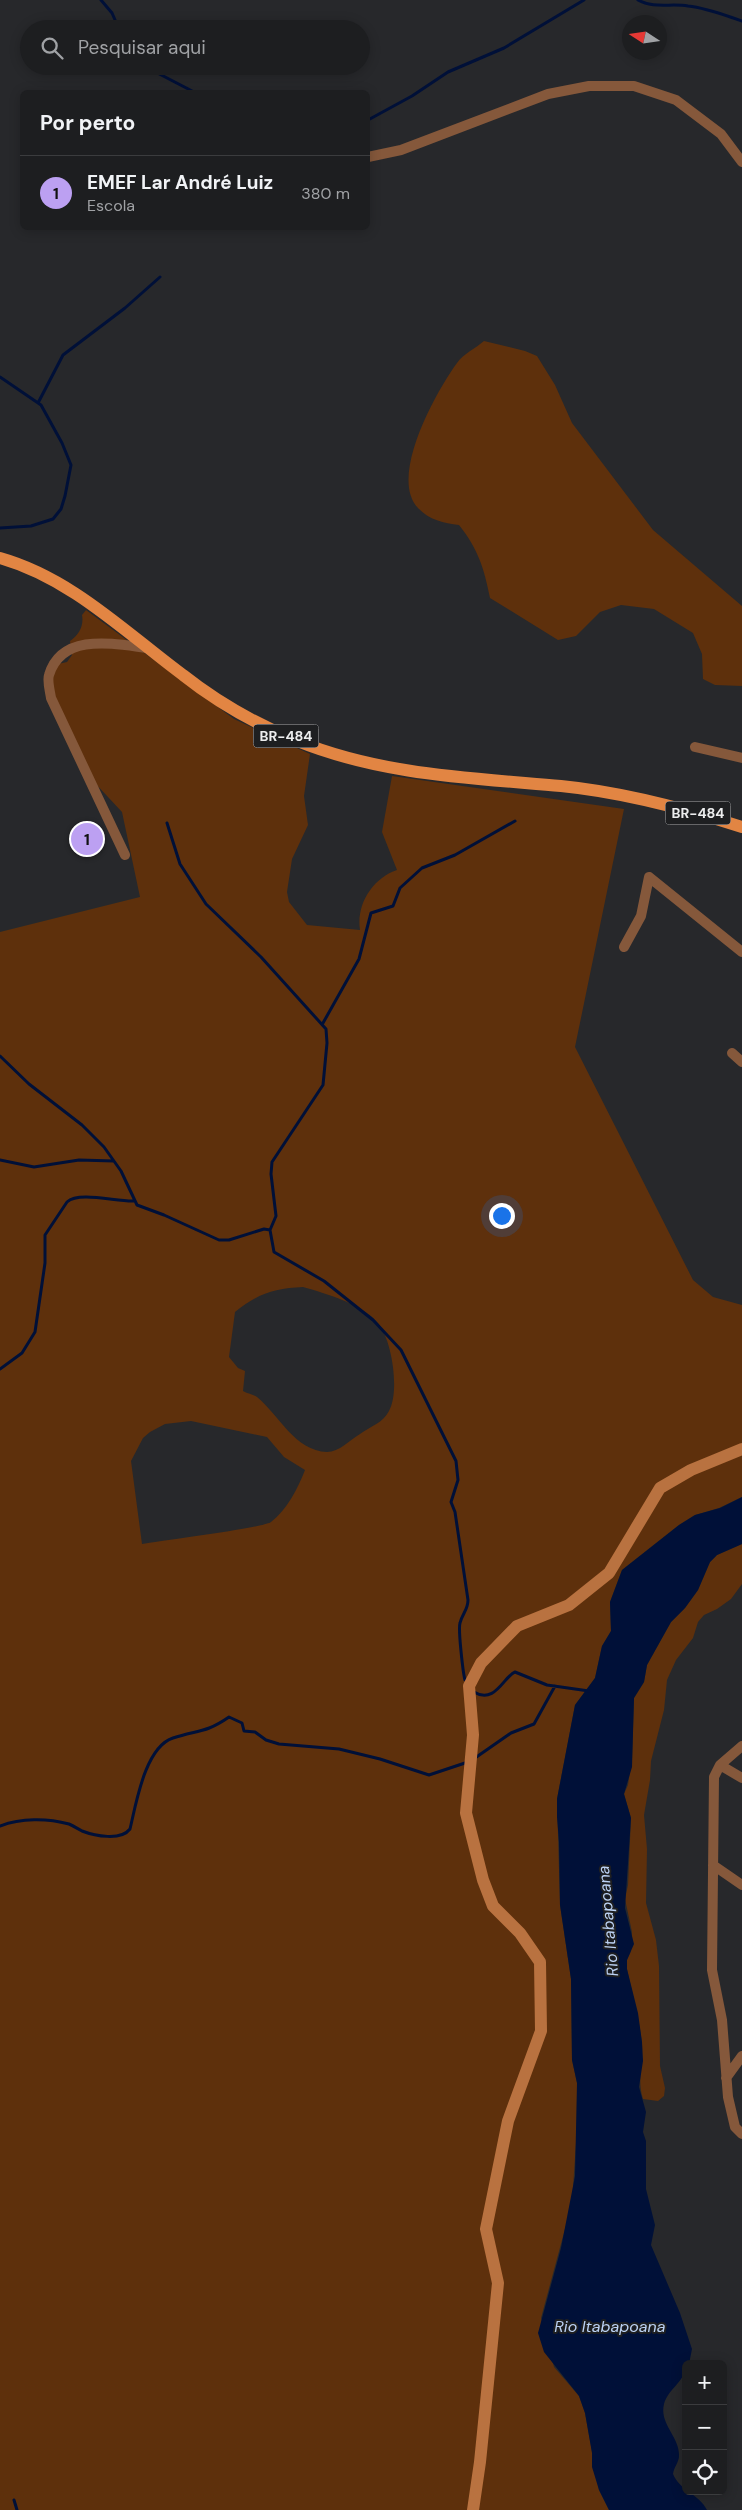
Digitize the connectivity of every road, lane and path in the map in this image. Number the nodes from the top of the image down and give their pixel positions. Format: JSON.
{"nodes":[{"id":1,"x":370,"y":157,"type":"edge"},
{"id":2,"x":742,"y":162,"type":"edge"},
{"id":3,"x":0,"y":558,"type":"edge"},
{"id":4,"x":147,"y":648,"type":"junction"},
{"id":5,"x":696,"y":747,"type":"dead end"},
{"id":6,"x":742,"y":758,"type":"edge"},
{"id":7,"x":742,"y":827,"type":"edge"},
{"id":8,"x":124,"y":855,"type":"dead end"},
{"id":9,"x":624,"y":948,"type":"dead end"},
{"id":10,"x":742,"y":952,"type":"edge"},
{"id":11,"x":742,"y":1052,"type":"edge"},
{"id":12,"x":742,"y":1062,"type":"edge"},
{"id":13,"x":742,"y":1449,"type":"edge"},
{"id":14,"x":742,"y":1746,"type":"edge"},
{"id":15,"x":720,"y":1765,"type":"junction"},
{"id":16,"x":742,"y":1778,"type":"edge"},
{"id":17,"x":713,"y":1865,"type":"junction"},
{"id":18,"x":742,"y":1885,"type":"edge"},
{"id":19,"x":742,"y":2056,"type":"edge"},
{"id":20,"x":726,"y":2078,"type":"junction"},
{"id":21,"x":742,"y":2134,"type":"edge"},
{"id":22,"x":473,"y":2510,"type":"edge"}],
"edges":[{"from":1,"to":2,"type":"street"},
{"from":3,"to":4,"type":"main road","number":"BR-484"},
{"from":4,"to":7,"type":"main road","number":"BR-484"},
{"from":4,"to":8,"type":"street"},
{"from":5,"to":6,"type":"street"},
{"from":9,"to":10,"type":"street"},
{"from":11,"to":12,"type":"street"},
{"from":13,"to":22,"type":"street"},
{"from":14,"to":15,"type":"street"},
{"from":15,"to":16,"type":"street"},
{"from":15,"to":17,"type":"street"},
{"from":17,"to":18,"type":"street"},
{"from":17,"to":20,"type":"street"},
{"from":19,"to":20,"type":"street"},
{"from":20,"to":21,"type":"street"}]}
